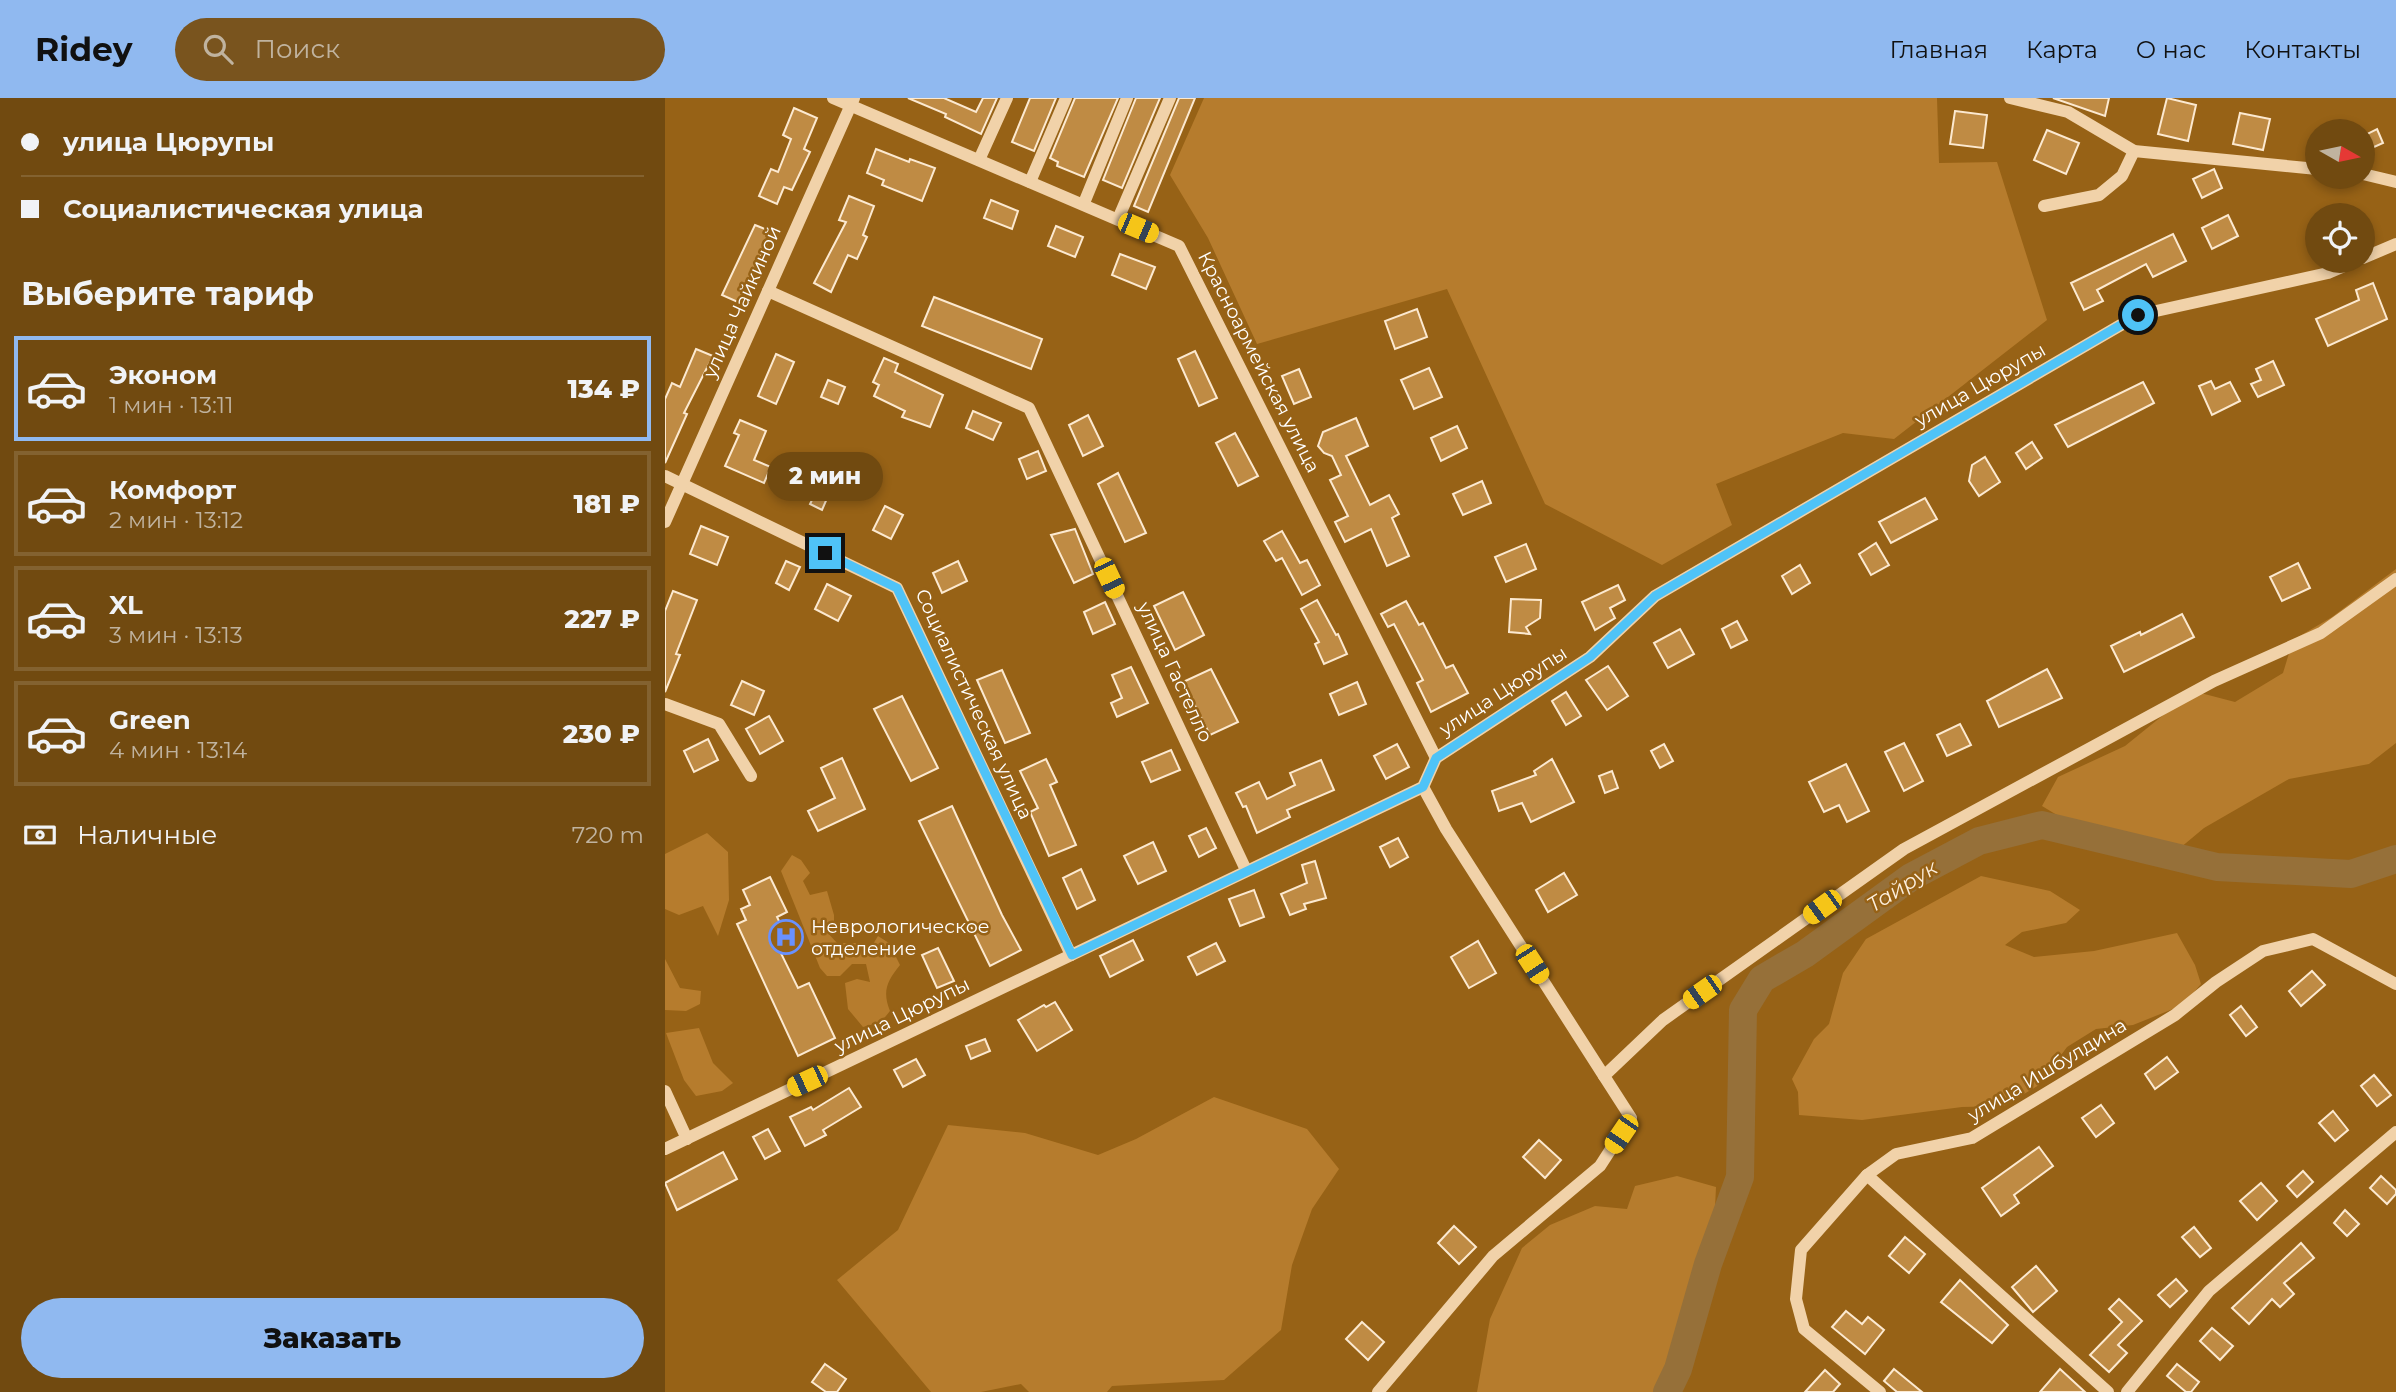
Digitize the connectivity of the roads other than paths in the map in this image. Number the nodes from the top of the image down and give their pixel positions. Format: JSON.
{"nodes":[{"id":1,"x":833,"y":98,"type":"edge"},
{"id":2,"x":1007,"y":98,"type":"edge"},
{"id":3,"x":1066,"y":98,"type":"edge"},
{"id":4,"x":1127,"y":98,"type":"edge"},
{"id":5,"x":1170,"y":98,"type":"edge"},
{"id":6,"x":2010,"y":98,"type":"edge"},
{"id":7,"x":853,"y":102,"type":"edge"},
{"id":8,"x":2134,"y":150,"type":"junction"},
{"id":9,"x":979,"y":160,"type":"junction"},
{"id":10,"x":2305,"y":168,"type":"edge"},
{"id":11,"x":2375,"y":177,"type":"edge"},
{"id":12,"x":1030,"y":182,"type":"junction"},
{"id":13,"x":2396,"y":182,"type":"edge"},
{"id":14,"x":1084,"y":203,"type":"junction"},
{"id":15,"x":2044,"y":206,"type":"dead end"},
{"id":16,"x":1118,"y":219,"type":"junction"},
{"id":17,"x":2396,"y":244,"type":"edge"},
{"id":18,"x":2375,"y":253,"type":"edge"},
{"id":19,"x":2328,"y":273,"type":"edge"},
{"id":20,"x":768,"y":291,"type":"junction"},
{"id":21,"x":665,"y":477,"type":"edge"},
{"id":22,"x":682,"y":483,"type":"junction"},
{"id":23,"x":665,"y":522,"type":"edge"},
{"id":24,"x":2396,"y":579,"type":"edge"},
{"id":25,"x":665,"y":704,"type":"edge"},
{"id":26,"x":1436,"y":758,"type":"junction"},
{"id":27,"x":751,"y":776,"type":"dead end"},
{"id":28,"x":1423,"y":787,"type":"junction"},
{"id":29,"x":1246,"y":870,"type":"junction"},
{"id":30,"x":1072,"y":955,"type":"junction"},
{"id":31,"x":2396,"y":984,"type":"edge"},
{"id":32,"x":1604,"y":1076,"type":"junction"},
{"id":33,"x":665,"y":1091,"type":"edge"},
{"id":34,"x":2396,"y":1132,"type":"edge"},
{"id":35,"x":687,"y":1139,"type":"junction"},
{"id":36,"x":665,"y":1149,"type":"edge"},
{"id":37,"x":1867,"y":1175,"type":"junction"},
{"id":38,"x":1378,"y":1392,"type":"edge"},
{"id":39,"x":1880,"y":1392,"type":"edge"},
{"id":40,"x":2108,"y":1392,"type":"edge"},
{"id":41,"x":2127,"y":1392,"type":"edge"}],
"edges":[{"from":1,"to":7,"type":"street","name":"Красноармейская улица"},
{"from":2,"to":9,"type":"street"},
{"from":3,"to":12,"type":"street"},
{"from":4,"to":14,"type":"street"},
{"from":5,"to":16,"type":"street"},
{"from":6,"to":8,"type":"street"},
{"from":7,"to":9,"type":"street","name":"Красноармейская улица"},
{"from":7,"to":20,"type":"street","name":"улица Чайкиной"},
{"from":8,"to":10,"type":"street"},
{"from":8,"to":15,"type":"street"},
{"from":9,"to":12,"type":"street","name":"Красноармейская улица"},
{"from":11,"to":13,"type":"street"},
{"from":12,"to":14,"type":"street","name":"Красноармейская улица"},
{"from":14,"to":16,"type":"street","name":"Красноармейская улица"},
{"from":16,"to":26,"type":"street","name":"Красноармейская улица"},
{"from":17,"to":18,"type":"street"},
{"from":19,"to":26,"type":"street","name":"улица Цюрупы"},
{"from":20,"to":22,"type":"street","name":"улица Чайкиной"},
{"from":20,"to":29,"type":"street","name":"улица Гастелло"},
{"from":21,"to":22,"type":"street","name":"Социалистическая улица"},
{"from":22,"to":23,"type":"street","name":"улица Чайкиной"},
{"from":22,"to":30,"type":"street","name":"Социалистическая улица"},
{"from":24,"to":32,"type":"street"},
{"from":25,"to":27,"type":"street"},
{"from":26,"to":28,"type":"street","name":"улица Цюрупы"},
{"from":28,"to":29,"type":"street","name":"улица Цюрупы"},
{"from":28,"to":32,"type":"street"},
{"from":29,"to":30,"type":"street","name":"улица Цюрупы"},
{"from":30,"to":35,"type":"street","name":"улица Цюрупы"},
{"from":31,"to":37,"type":"street","name":"улица Ишбулдина"},
{"from":32,"to":38,"type":"street"},
{"from":33,"to":35,"type":"street"},
{"from":34,"to":41,"type":"street"},
{"from":35,"to":36,"type":"street","name":"улица Цюрупы"},
{"from":37,"to":39,"type":"street","name":"улица Ишбулдина"},
{"from":37,"to":40,"type":"street"}]}
